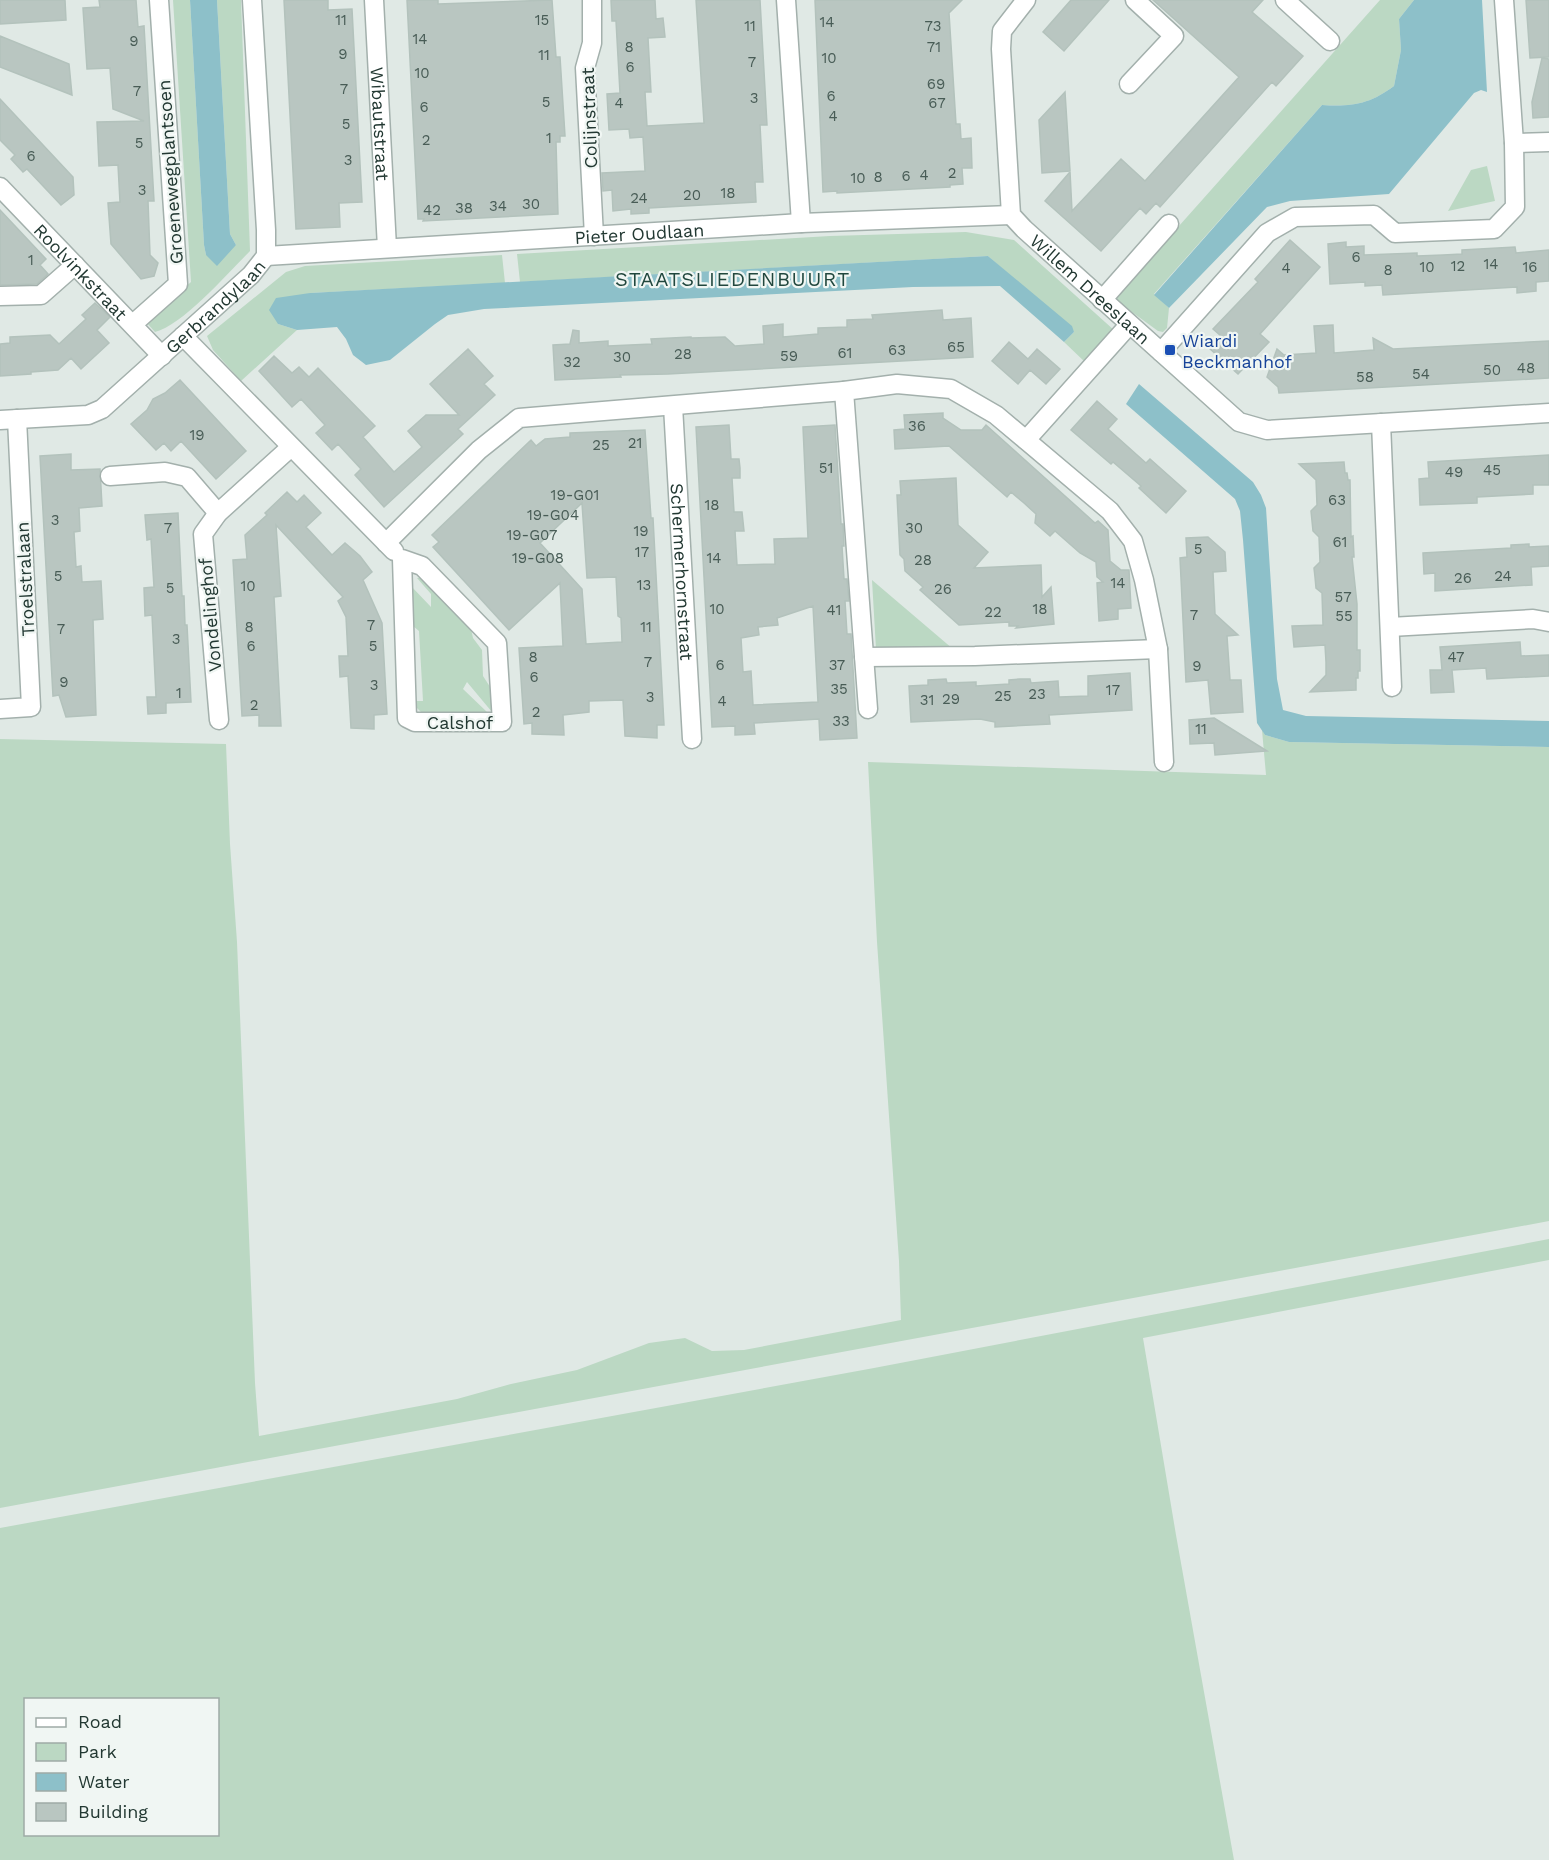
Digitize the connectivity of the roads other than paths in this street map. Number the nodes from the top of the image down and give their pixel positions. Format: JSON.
{"nodes":[{"id":1,"x":159,"y":0,"type":"edge"},
{"id":2,"x":252,"y":0,"type":"edge"},
{"id":3,"x":374,"y":0,"type":"edge"},
{"id":4,"x":592,"y":0,"type":"edge"},
{"id":5,"x":786,"y":0,"type":"edge"},
{"id":6,"x":1026,"y":0,"type":"edge"},
{"id":7,"x":1135,"y":0,"type":"edge"},
{"id":8,"x":1285,"y":0,"type":"edge"},
{"id":9,"x":1504,"y":0,"type":"edge"},
{"id":10,"x":1330,"y":41,"type":"dead end"},
{"id":11,"x":1129,"y":84,"type":"dead end"},
{"id":12,"x":1549,"y":141,"type":"edge"},
{"id":13,"x":1514,"y":143,"type":"junction"},
{"id":14,"x":0,"y":187,"type":"edge"},
{"id":15,"x":1011,"y":215,"type":"junction"},
{"id":16,"x":801,"y":223,"type":"junction"},
{"id":17,"x":1169,"y":224,"type":"dead end"},
{"id":18,"x":594,"y":236,"type":"junction"},
{"id":19,"x":387,"y":248,"type":"junction"},
{"id":20,"x":266,"y":256,"type":"junction"},
{"id":21,"x":75,"y":265,"type":"junction"},
{"id":22,"x":0,"y":296,"type":"edge"},
{"id":23,"x":1102,"y":300,"type":"junction"},
{"id":24,"x":133,"y":324,"type":"junction"},
{"id":25,"x":1130,"y":325,"type":"junction"},
{"id":26,"x":183,"y":336,"type":"junction"},
{"id":27,"x":1161,"y":352,"type":"junction"},
{"id":28,"x":162,"y":356,"type":"junction"},
{"id":29,"x":844,"y":391,"type":"junction"},
{"id":30,"x":673,"y":406,"type":"junction"},
{"id":31,"x":1549,"y":413,"type":"edge"},
{"id":32,"x":9,"y":419,"type":"edge"},
{"id":33,"x":1381,"y":423,"type":"junction"},
{"id":34,"x":1026,"y":440,"type":"junction"},
{"id":35,"x":291,"y":447,"type":"junction"},
{"id":36,"x":110,"y":476,"type":"dead end"},
{"id":37,"x":218,"y":513,"type":"junction"},
{"id":38,"x":386,"y":543,"type":"junction"},
{"id":39,"x":402,"y":558,"type":"junction"},
{"id":40,"x":1549,"y":622,"type":"edge"},
{"id":41,"x":1389,"y":627,"type":"junction"},
{"id":42,"x":1158,"y":649,"type":"junction"},
{"id":43,"x":864,"y":657,"type":"junction"},
{"id":44,"x":1392,"y":687,"type":"dead end"},
{"id":45,"x":0,"y":709,"type":"edge"},
{"id":46,"x":868,"y":709,"type":"dead end"},
{"id":47,"x":219,"y":720,"type":"dead end"},
{"id":48,"x":692,"y":739,"type":"dead end"},
{"id":49,"x":1164,"y":762,"type":"dead end"}],
"edges":[{"from":1,"to":24,"type":"street","name":"Groenewegplantsoen"},
{"from":2,"to":20,"type":"street","name":"Gerbrandylaan"},
{"from":3,"to":19,"type":"street","name":"Wibautstraat"},
{"from":4,"to":18,"type":"street","name":"Colijnstraat"},
{"from":5,"to":16,"type":"street"},
{"from":6,"to":15,"type":"street"},
{"from":7,"to":11,"type":"street"},
{"from":8,"to":10,"type":"street"},
{"from":9,"to":13,"type":"street"},
{"from":12,"to":13,"type":"street"},
{"from":13,"to":27,"type":"street"},
{"from":14,"to":21,"type":"street","name":"Roolvinkstraat"},
{"from":15,"to":16,"type":"street","name":"Pieter Oudlaan"},
{"from":15,"to":23,"type":"street","name":"Willem Dreeslaan"},
{"from":16,"to":18,"type":"street","name":"Pieter Oudlaan"},
{"from":17,"to":23,"type":"street"},
{"from":18,"to":19,"type":"street","name":"Pieter Oudlaan"},
{"from":19,"to":20,"type":"street","name":"Pieter Oudlaan"},
{"from":20,"to":26,"type":"street","name":"Gerbrandylaan"},
{"from":21,"to":22,"type":"street"},
{"from":21,"to":24,"type":"street","name":"Roolvinkstraat"},
{"from":23,"to":25,"type":"street","name":"Willem Dreeslaan"},
{"from":24,"to":28,"type":"street","name":"Roolvinkstraat"},
{"from":25,"to":27,"type":"street","name":"Willem Dreeslaan"},
{"from":25,"to":34,"type":"street"},
{"from":26,"to":28,"type":"street","name":"Gerbrandylaan"},
{"from":26,"to":35,"type":"street","name":"Calshof"},
{"from":27,"to":33,"type":"street","name":"Willem Dreeslaan"},
{"from":28,"to":32,"type":"street","name":"Gerbrandylaan"},
{"from":29,"to":30,"type":"street"},
{"from":29,"to":34,"type":"street"},
{"from":29,"to":43,"type":"street"},
{"from":30,"to":38,"type":"street"},
{"from":30,"to":48,"type":"street","name":"Schermerhornstraat"},
{"from":31,"to":33,"type":"street","name":"Willem Dreeslaan"},
{"from":32,"to":45,"type":"street","name":"Troelstralaan"},
{"from":33,"to":41,"type":"street"},
{"from":34,"to":42,"type":"street"},
{"from":35,"to":37,"type":"street","name":"Vondelinghof"},
{"from":35,"to":38,"type":"street","name":"Calshof"},
{"from":36,"to":37,"type":"street"},
{"from":37,"to":47,"type":"street","name":"Vondelinghof"},
{"from":38,"to":39,"type":"street","name":"Calshof"},
{"from":39,"to":39,"type":"street","name":"Calshof"},
{"from":40,"to":41,"type":"street"},
{"from":41,"to":44,"type":"street"},
{"from":42,"to":43,"type":"street"},
{"from":42,"to":49,"type":"street"},
{"from":43,"to":46,"type":"street"}]}
